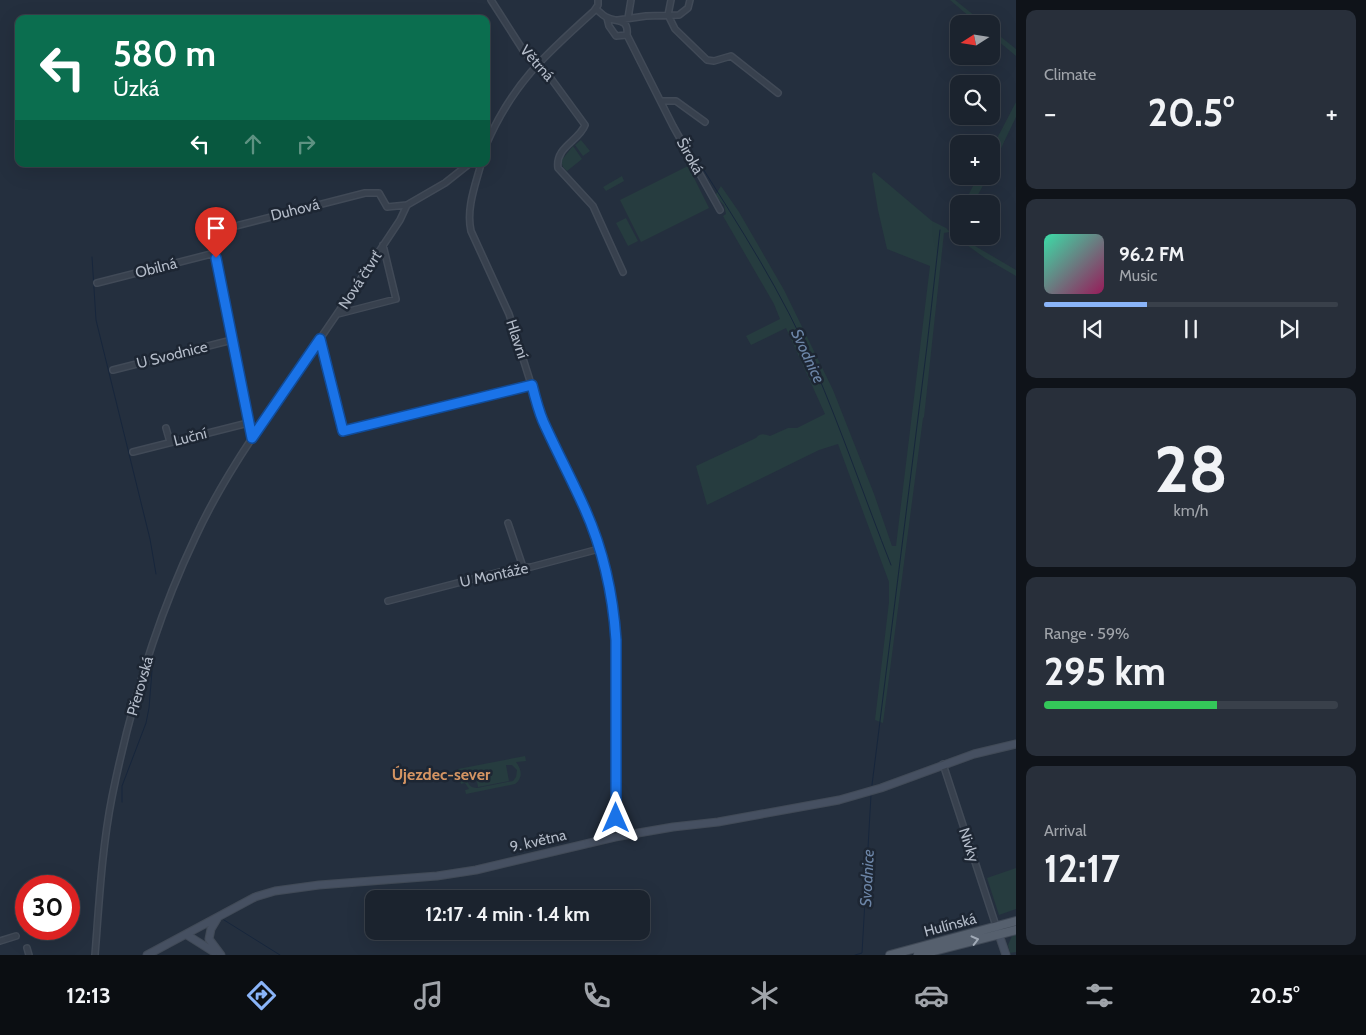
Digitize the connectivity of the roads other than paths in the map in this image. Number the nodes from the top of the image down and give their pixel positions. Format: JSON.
{"nodes":[{"id":1,"x":491,"y":0,"type":"edge"},
{"id":2,"x":598,"y":0,"type":"edge"},
{"id":3,"x":631,"y":0,"type":"edge"},
{"id":4,"x":671,"y":0,"type":"edge"},
{"id":5,"x":690,"y":0,"type":"edge"},
{"id":6,"x":596,"y":9,"type":"junction"},
{"id":7,"x":668,"y":15,"type":"junction"},
{"id":8,"x":607,"y":18,"type":"junction"},
{"id":9,"x":628,"y":18,"type":"junction"},
{"id":10,"x":618,"y":20,"type":"junction"},
{"id":11,"x":627,"y":35,"type":"junction"},
{"id":12,"x":537,"y":64,"type":"junction"},
{"id":13,"x":778,"y":93,"type":"dead end"},
{"id":14,"x":662,"y":101,"type":"junction"},
{"id":15,"x":705,"y":122,"type":"dead end"},
{"id":16,"x":490,"y":136,"type":"edge"},
{"id":17,"x":465,"y":167,"type":"edge"},
{"id":18,"x":480,"y":167,"type":"edge"},
{"id":19,"x":407,"y":205,"type":"junction"},
{"id":20,"x":720,"y":210,"type":"dead end"},
{"id":21,"x":383,"y":245,"type":"junction"},
{"id":22,"x":215,"y":253,"type":"junction"},
{"id":23,"x":623,"y":272,"type":"dead end"},
{"id":24,"x":97,"y":283,"type":"dead end"},
{"id":25,"x":338,"y":314,"type":"junction"},
{"id":26,"x":320,"y":339,"type":"junction"},
{"id":27,"x":232,"y":340,"type":"junction"},
{"id":28,"x":113,"y":370,"type":"dead end"},
{"id":29,"x":532,"y":385,"type":"junction"},
{"id":30,"x":248,"y":423,"type":"junction"},
{"id":31,"x":166,"y":428,"type":"dead end"},
{"id":32,"x":252,"y":438,"type":"junction"},
{"id":33,"x":170,"y":442,"type":"junction"},
{"id":34,"x":133,"y":452,"type":"dead end"},
{"id":35,"x":508,"y":523,"type":"dead end"},
{"id":36,"x":599,"y":549,"type":"junction"},
{"id":37,"x":523,"y":567,"type":"junction"},
{"id":38,"x":388,"y":601,"type":"dead end"},
{"id":39,"x":1016,"y":744,"type":"edge"},
{"id":40,"x":943,"y":764,"type":"junction"},
{"id":41,"x":615,"y":837,"type":"junction"},
{"id":42,"x":219,"y":917,"type":"junction"},
{"id":43,"x":1016,"y":921,"type":"edge"},
{"id":44,"x":997,"y":930,"type":"junction"},
{"id":45,"x":1016,"y":930,"type":"edge"},
{"id":46,"x":187,"y":935,"type":"junction"},
{"id":47,"x":15,"y":936,"type":"edge"},
{"id":48,"x":0,"y":941,"type":"edge"},
{"id":49,"x":27,"y":948,"type":"dead end"},
{"id":50,"x":29,"y":955,"type":"edge"},
{"id":51,"x":95,"y":955,"type":"edge"},
{"id":52,"x":147,"y":955,"type":"edge"},
{"id":53,"x":220,"y":955,"type":"edge"},
{"id":54,"x":890,"y":955,"type":"edge"},
{"id":55,"x":918,"y":955,"type":"edge"},
{"id":56,"x":1006,"y":955,"type":"edge"}],
"edges":[{"from":1,"to":12,"type":"street","name":"Větrná"},
{"from":2,"to":6,"type":"street"},
{"from":3,"to":9,"type":"street"},
{"from":4,"to":7,"type":"street"},
{"from":5,"to":7,"type":"street"},
{"from":6,"to":8,"type":"street"},
{"from":6,"to":12,"type":"street"},
{"from":7,"to":9,"type":"street"},
{"from":7,"to":13,"type":"street"},
{"from":8,"to":10,"type":"street"},
{"from":8,"to":11,"type":"street"},
{"from":9,"to":10,"type":"street"},
{"from":10,"to":11,"type":"street","name":"Široká"},
{"from":11,"to":14,"type":"street","name":"Široká"},
{"from":12,"to":16,"type":"street"},
{"from":12,"to":23,"type":"street","name":"Větrná"},
{"from":14,"to":15,"type":"street","name":"Široká"},
{"from":14,"to":20,"type":"street","name":"Široká"},
{"from":17,"to":19,"type":"street"},
{"from":18,"to":29,"type":"street","name":"Hlavní"},
{"from":19,"to":21,"type":"street","name":"Nová čtvrť"},
{"from":19,"to":22,"type":"street","name":"Duhová"},
{"from":21,"to":25,"type":"street","name":"Nová čtvrť"},
{"from":21,"to":25,"type":"street","name":"Nová čtvrť"},
{"from":22,"to":24,"type":"street","name":"Obilná"},
{"from":22,"to":27,"type":"street"},
{"from":25,"to":26,"type":"street","name":"Nová čtvrť"},
{"from":26,"to":29,"type":"street"},
{"from":26,"to":32,"type":"street","name":"Nová čtvrť"},
{"from":27,"to":28,"type":"street","name":"U Svodnice"},
{"from":27,"to":30,"type":"street"},
{"from":29,"to":36,"type":"street","name":"Hlavní"},
{"from":30,"to":32,"type":"street"},
{"from":30,"to":33,"type":"street","name":"Luční"},
{"from":31,"to":33,"type":"street"},
{"from":32,"to":51,"type":"street","name":"Přerovská"},
{"from":33,"to":34,"type":"street","name":"Luční"},
{"from":35,"to":37,"type":"street"},
{"from":36,"to":37,"type":"street","name":"U Montáže"},
{"from":36,"to":41,"type":"street","name":"Hlavní"},
{"from":37,"to":38,"type":"street","name":"U Montáže"},
{"from":39,"to":40,"type":"street","name":"9. května"},
{"from":40,"to":41,"type":"street","name":"9. května"},
{"from":40,"to":44,"type":"street","name":"Nivky"},
{"from":41,"to":42,"type":"street","name":"9. května"},
{"from":42,"to":46,"type":"street","name":"9. května"},
{"from":42,"to":53,"type":"street"},
{"from":43,"to":44,"type":"main road","name":"Hulínská"},
{"from":44,"to":45,"type":"main road","name":"Hulínská"},
{"from":44,"to":54,"type":"main road","name":"Hulínská"},
{"from":55,"to":44,"type":"main road","name":"Hulínská","one_way":true},
{"from":44,"to":56,"type":"street"},
{"from":46,"to":52,"type":"street","name":"9. května"},
{"from":46,"to":53,"type":"street"},
{"from":47,"to":48,"type":"street"},
{"from":49,"to":50,"type":"street"}]}
